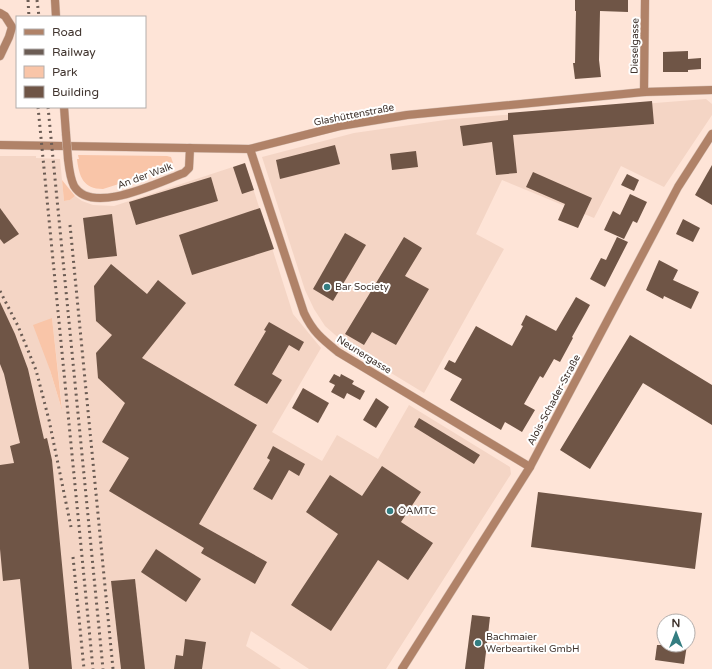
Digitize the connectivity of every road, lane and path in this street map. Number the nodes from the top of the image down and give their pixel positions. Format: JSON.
{"nodes":[{"id":1,"x":55,"y":0,"type":"edge"},
{"id":2,"x":645,"y":0,"type":"edge"},
{"id":3,"x":0,"y":13,"type":"edge"},
{"id":4,"x":56,"y":16,"type":"edge"},
{"id":5,"x":0,"y":56,"type":"edge"},
{"id":6,"x":712,"y":90,"type":"edge"},
{"id":7,"x":644,"y":92,"type":"junction"},
{"id":8,"x":64,"y":108,"type":"edge"},
{"id":9,"x":712,"y":134,"type":"edge"},
{"id":10,"x":0,"y":145,"type":"edge"},
{"id":11,"x":190,"y":148,"type":"junction"},
{"id":12,"x":250,"y":149,"type":"junction"},
{"id":13,"x":530,"y":468,"type":"junction"},
{"id":14,"x":402,"y":669,"type":"edge"}],
"edges":[{"from":1,"to":4,"type":"street"},
{"from":2,"to":7,"type":"street","name":"Dieselgasse"},
{"from":3,"to":5,"type":"street"},
{"from":6,"to":7,"type":"street","name":"Glashüttenstraße"},
{"from":7,"to":12,"type":"street","name":"Glashüttenstraße"},
{"from":8,"to":11,"type":"street","name":"An der Walk","bridge":true},
{"from":9,"to":13,"type":"street","name":"Alois-Schader-Straße"},
{"from":10,"to":11,"type":"street","name":"Glashüttenstraße"},
{"from":11,"to":12,"type":"street","name":"Glashüttenstraße"},
{"from":12,"to":13,"type":"street","name":"Neunergasse"},
{"from":13,"to":14,"type":"street","name":"Alois-Schader-Straße"}]}
